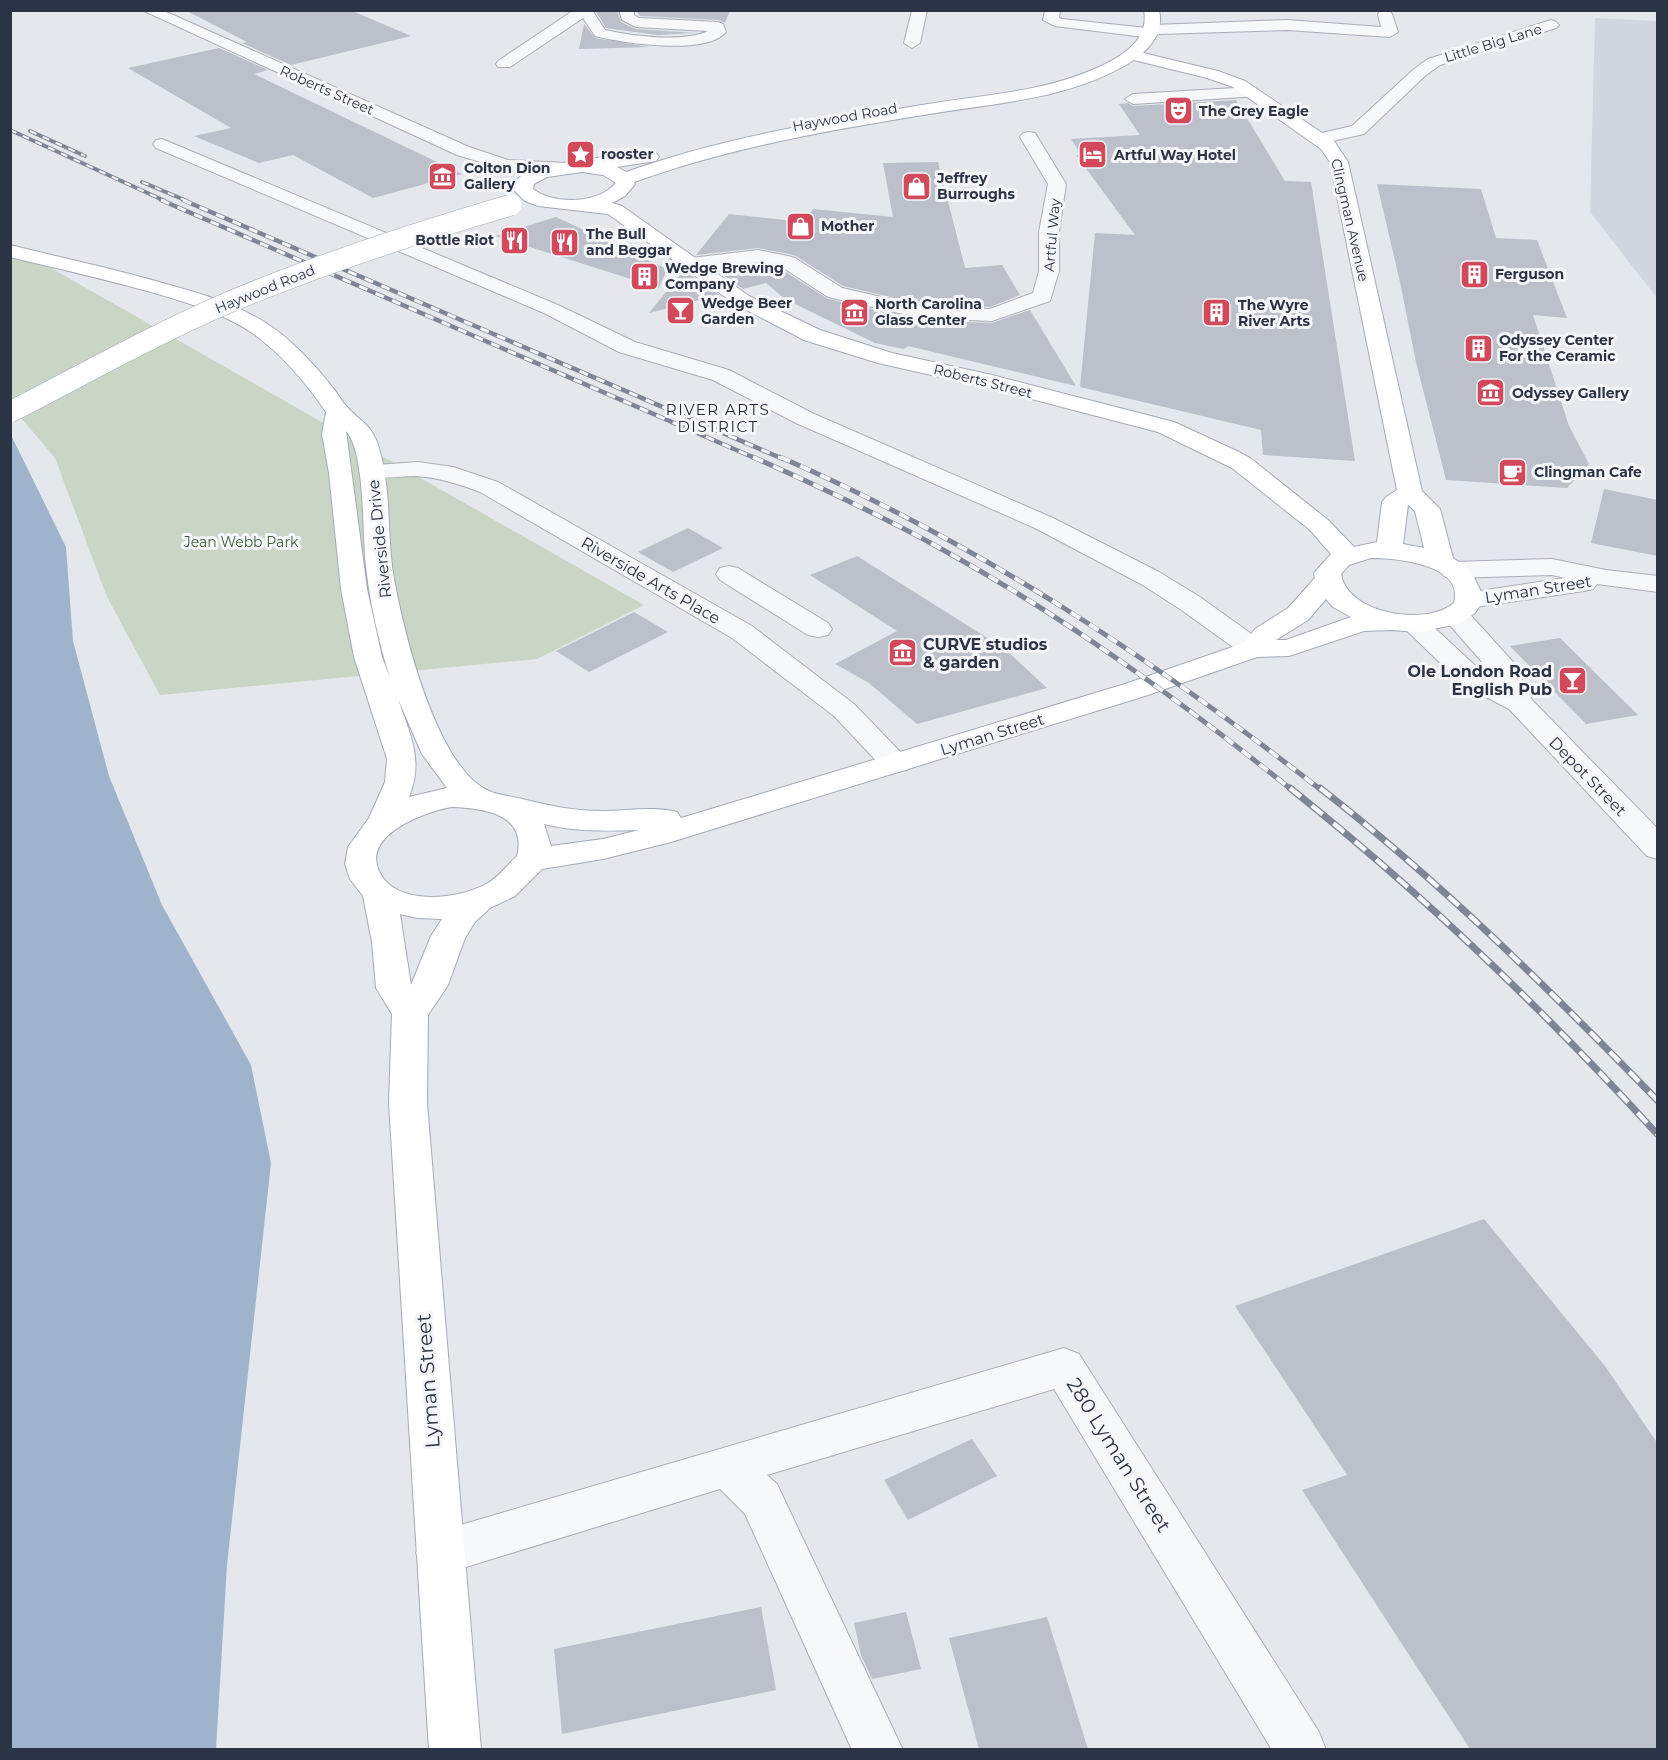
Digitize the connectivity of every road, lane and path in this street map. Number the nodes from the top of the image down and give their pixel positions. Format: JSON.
{"nodes":[{"id":1,"x":150,"y":10,"type":"edge"},
{"id":2,"x":626,"y":10,"type":"edge"},
{"id":3,"x":920,"y":10,"type":"edge"},
{"id":4,"x":1053,"y":10,"type":"edge"},
{"id":5,"x":1103,"y":10,"type":"edge"},
{"id":6,"x":1151,"y":10,"type":"edge"},
{"id":7,"x":585,"y":11,"type":"edge"},
{"id":8,"x":1385,"y":14,"type":"dead end"},
{"id":9,"x":1551,"y":25,"type":"dead end"},
{"id":10,"x":1102,"y":28,"type":"junction"},
{"id":11,"x":1152,"y":31,"type":"junction"},
{"id":12,"x":912,"y":43,"type":"dead end"},
{"id":13,"x":1132,"y":55,"type":"junction"},
{"id":14,"x":504,"y":64,"type":"dead end"},
{"id":15,"x":1253,"y":92,"type":"junction"},
{"id":16,"x":1133,"y":99,"type":"dead end"},
{"id":17,"x":849,"y":119,"type":"junction"},
{"id":18,"x":1029,"y":137,"type":"dead end"},
{"id":19,"x":1319,"y":139,"type":"junction"},
{"id":20,"x":162,"y":144,"type":"dead end"},
{"id":21,"x":506,"y":165,"type":"junction"},
{"id":22,"x":574,"y":167,"type":"junction"},
{"id":23,"x":526,"y":181,"type":"junction"},
{"id":24,"x":618,"y":195,"type":"junction"},
{"id":25,"x":534,"y":199,"type":"junction"},
{"id":26,"x":10,"y":251,"type":"edge"},
{"id":27,"x":691,"y":264,"type":"junction"},
{"id":28,"x":10,"y":412,"type":"edge"},
{"id":29,"x":338,"y":412,"type":"junction"},
{"id":30,"x":371,"y":471,"type":"junction"},
{"id":31,"x":1410,"y":493,"type":"junction"},
{"id":32,"x":1389,"y":550,"type":"junction"},
{"id":33,"x":1347,"y":555,"type":"junction"},
{"id":34,"x":1447,"y":567,"type":"junction"},
{"id":35,"x":729,"y":574,"type":"dead end"},
{"id":36,"x":1606,"y":578,"type":"junction"},
{"id":37,"x":1327,"y":581,"type":"junction"},
{"id":38,"x":1658,"y":584,"type":"edge"},
{"id":39,"x":767,"y":598,"type":"junction"},
{"id":40,"x":1462,"y":608,"type":"junction"},
{"id":41,"x":722,"y":621,"type":"junction"},
{"id":42,"x":1401,"y":623,"type":"junction"},
{"id":43,"x":818,"y":629,"type":"dead end"},
{"id":44,"x":1254,"y":649,"type":"junction"},
{"id":45,"x":1519,"y":703,"type":"junction"},
{"id":46,"x":896,"y":763,"type":"junction"},
{"id":47,"x":488,"y":801,"type":"junction"},
{"id":48,"x":728,"y":815,"type":"junction"},
{"id":49,"x":384,"y":821,"type":"junction"},
{"id":50,"x":1651,"y":834,"type":"edge"},
{"id":51,"x":531,"y":860,"type":"junction"},
{"id":52,"x":379,"y":893,"type":"junction"},
{"id":53,"x":480,"y":899,"type":"junction"},
{"id":54,"x":410,"y":1013,"type":"junction"},
{"id":55,"x":728,"y":1466,"type":"junction"},
{"id":56,"x":441,"y":1553,"type":"junction"},
{"id":57,"x":455,"y":1749,"type":"edge"},
{"id":58,"x":878,"y":1749,"type":"edge"},
{"id":59,"x":1301,"y":1749,"type":"edge"}],
"edges":[{"from":1,"to":21,"type":"street","name":"Roberts Street"},
{"from":2,"to":7,"type":"street"},
{"from":3,"to":12,"type":"street"},
{"from":4,"to":10,"type":"street"},
{"from":5,"to":10,"type":"street"},
{"from":6,"to":11,"type":"main road"},
{"from":7,"to":14,"type":"street"},
{"from":8,"to":11,"type":"street"},
{"from":9,"to":19,"type":"street","name":"Little Big Lane"},
{"from":10,"to":11,"type":"street"},
{"from":11,"to":13,"type":"main road"},
{"from":13,"to":15,"type":"main road","name":"Clingman Avenue"},
{"from":13,"to":17,"type":"main road","name":"Haywood Road"},
{"from":15,"to":16,"type":"street"},
{"from":15,"to":19,"type":"main road","name":"Clingman Avenue"},
{"from":17,"to":22,"type":"main road","name":"Haywood Road"},
{"from":17,"to":24,"type":"main road","name":"Haywood Road"},
{"from":18,"to":27,"type":"street","name":"Artful Way"},
{"from":19,"to":31,"type":"main road","name":"Clingman Avenue"},
{"from":20,"to":44,"type":"street"},
{"from":21,"to":22,"type":"street","name":"Roberts Street"},
{"from":21,"to":23,"type":"street","name":"Roberts Street"},
{"from":22,"to":23,"type":"main road","name":"Haywood Road"},
{"from":22,"to":24,"type":"main road"},
{"from":23,"to":25,"type":"main road"},
{"from":24,"to":25,"type":"main road","name":"Roberts Street"},
{"from":24,"to":27,"type":"main road","name":"Roberts Street"},
{"from":25,"to":28,"type":"main road","name":"Haywood Road","bridge":true},
{"from":26,"to":29,"type":"main road","name":"Riverside Drive"},
{"from":27,"to":33,"type":"main road","name":"Roberts Street"},
{"from":29,"to":30,"type":"main road","name":"Riverside Drive"},
{"from":29,"to":49,"type":"main road","name":"Riverside Drive"},
{"from":30,"to":41,"type":"street","name":"Riverside Arts Place"},
{"from":30,"to":47,"type":"main road","name":"Riverside Drive"},
{"from":31,"to":32,"type":"main road"},
{"from":31,"to":34,"type":"main road","name":"Clingman Avenue"},
{"from":32,"to":33,"type":"main road"},
{"from":32,"to":34,"type":"main road"},
{"from":33,"to":37,"type":"main road","name":"Lyman Street"},
{"from":34,"to":36,"type":"street","name":"Lyman Street"},
{"from":34,"to":40,"type":"main road","name":"Clingman Avenue"},
{"from":35,"to":39,"type":"street"},
{"from":36,"to":38,"type":"street","name":"Lyman Street"},
{"from":36,"to":40,"type":"street","name":"Lyman Street"},
{"from":37,"to":42,"type":"main road"},
{"from":37,"to":44,"type":"main road","name":"Lyman Street"},
{"from":39,"to":41,"type":"street"},
{"from":39,"to":43,"type":"street"},
{"from":40,"to":42,"type":"main road","name":"Lyman Street"},
{"from":40,"to":45,"type":"street","name":"Depot Street"},
{"from":41,"to":46,"type":"street","name":"Riverside Arts Place"},
{"from":42,"to":44,"type":"main road","name":"Lyman Street"},
{"from":42,"to":45,"type":"street","name":"Depot Street"},
{"from":44,"to":46,"type":"main road","name":"Lyman Street"},
{"from":45,"to":50,"type":"street","name":"Depot Street"},
{"from":46,"to":48,"type":"main road","name":"Lyman Street"},
{"from":47,"to":48,"type":"main road","name":"Lyman Street"},
{"from":47,"to":49,"type":"main road"},
{"from":47,"to":51,"type":"main road"},
{"from":48,"to":51,"type":"main road","name":"Lyman Street"},
{"from":49,"to":52,"type":"main road"},
{"from":51,"to":53,"type":"main road"},
{"from":52,"to":53,"type":"main road"},
{"from":52,"to":54,"type":"main road"},
{"from":53,"to":54,"type":"main road"},
{"from":54,"to":56,"type":"main road","name":"Lyman Street"},
{"from":55,"to":56,"type":"street"},
{"from":55,"to":58,"type":"street"},
{"from":55,"to":59,"type":"street","name":"280 Lyman Street"},
{"from":56,"to":57,"type":"main road","name":"Lyman Street"}]}
